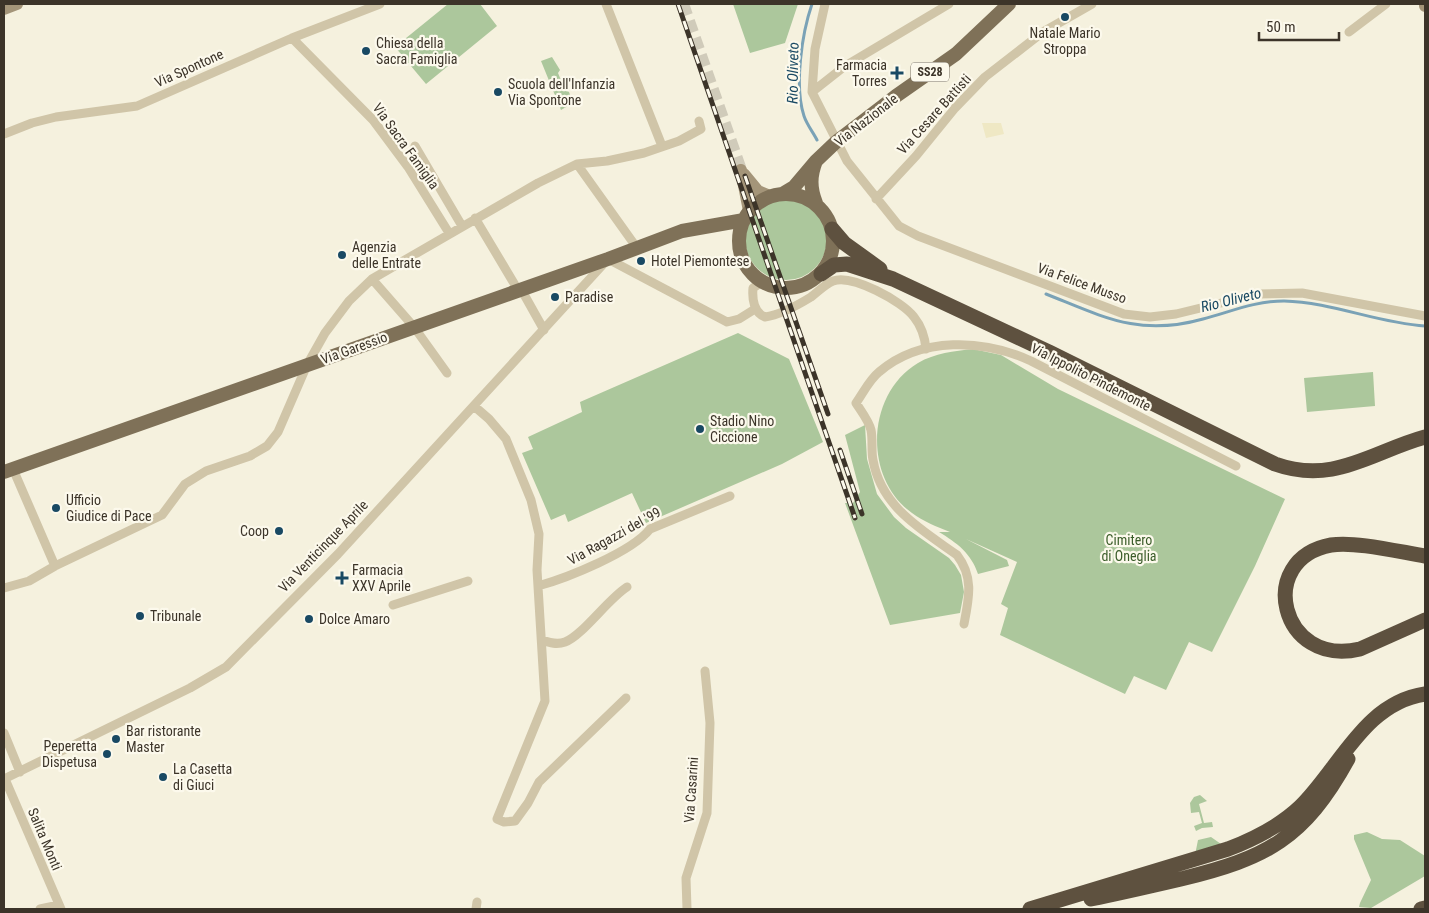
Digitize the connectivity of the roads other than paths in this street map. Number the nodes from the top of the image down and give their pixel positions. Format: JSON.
{"nodes":[{"id":1,"x":17,"y":4,"type":"edge"},
{"id":2,"x":380,"y":4,"type":"edge"},
{"id":3,"x":606,"y":4,"type":"edge"},
{"id":4,"x":825,"y":4,"type":"edge"},
{"id":5,"x":949,"y":4,"type":"edge"},
{"id":6,"x":1009,"y":4,"type":"edge"},
{"id":7,"x":1092,"y":4,"type":"edge"},
{"id":8,"x":1386,"y":4,"type":"edge"},
{"id":9,"x":4,"y":10,"type":"edge"},
{"id":10,"x":1349,"y":32,"type":"dead end"},
{"id":11,"x":292,"y":38,"type":"junction"},
{"id":12,"x":812,"y":92,"type":"junction"},
{"id":13,"x":698,"y":121,"type":"dead end"},
{"id":14,"x":4,"y":134,"type":"edge"},
{"id":15,"x":836,"y":142,"type":"junction"},
{"id":16,"x":415,"y":146,"type":"dead end"},
{"id":17,"x":662,"y":146,"type":"junction"},
{"id":18,"x":816,"y":161,"type":"junction"},
{"id":19,"x":577,"y":164,"type":"junction"},
{"id":20,"x":777,"y":195,"type":"junction"},
{"id":21,"x":876,"y":199,"type":"junction"},
{"id":22,"x":816,"y":203,"type":"junction"},
{"id":23,"x":746,"y":216,"type":"junction"},
{"id":24,"x":475,"y":218,"type":"junction"},
{"id":25,"x":462,"y":226,"type":"junction"},
{"id":26,"x":705,"y":226,"type":"junction"},
{"id":27,"x":832,"y":229,"type":"junction"},
{"id":28,"x":449,"y":233,"type":"junction"},
{"id":29,"x":637,"y":248,"type":"junction"},
{"id":30,"x":739,"y":248,"type":"junction"},
{"id":31,"x":608,"y":259,"type":"junction"},
{"id":32,"x":821,"y":274,"type":"junction"},
{"id":33,"x":372,"y":278,"type":"junction"},
{"id":34,"x":893,"y":279,"type":"junction"},
{"id":35,"x":762,"y":282,"type":"junction"},
{"id":36,"x":520,"y":289,"type":"junction"},
{"id":37,"x":755,"y":309,"type":"junction"},
{"id":38,"x":1425,"y":316,"type":"edge"},
{"id":39,"x":414,"y":327,"type":"junction"},
{"id":40,"x":544,"y":330,"type":"junction"},
{"id":41,"x":926,"y":349,"type":"junction"},
{"id":42,"x":307,"y":365,"type":"junction"},
{"id":43,"x":447,"y":373,"type":"dead end"},
{"id":44,"x":474,"y":406,"type":"junction"},
{"id":45,"x":1425,"y":436,"type":"edge"},
{"id":46,"x":1236,"y":466,"type":"dead end"},
{"id":47,"x":9,"y":471,"type":"edge"},
{"id":48,"x":730,"y":496,"type":"dead end"},
{"id":49,"x":1425,"y":556,"type":"edge"},
{"id":50,"x":55,"y":566,"type":"junction"},
{"id":51,"x":468,"y":581,"type":"dead end"},
{"id":52,"x":538,"y":586,"type":"junction"},
{"id":53,"x":627,"y":587,"type":"dead end"},
{"id":54,"x":4,"y":588,"type":"edge"},
{"id":55,"x":393,"y":605,"type":"dead end"},
{"id":56,"x":1425,"y":620,"type":"edge"},
{"id":57,"x":964,"y":624,"type":"dead end"},
{"id":58,"x":542,"y":640,"type":"junction"},
{"id":59,"x":705,"y":671,"type":"dead end"},
{"id":60,"x":1425,"y":694,"type":"edge"},
{"id":61,"x":626,"y":698,"type":"dead end"},
{"id":62,"x":4,"y":733,"type":"edge"},
{"id":63,"x":20,"y":772,"type":"junction"},
{"id":64,"x":4,"y":779,"type":"edge"},
{"id":65,"x":60,"y":907,"type":"edge"},
{"id":66,"x":1425,"y":908,"type":"edge"},
{"id":67,"x":40,"y":909,"type":"edge"},
{"id":68,"x":687,"y":909,"type":"edge"},
{"id":69,"x":1031,"y":909,"type":"edge"},
{"id":70,"x":1421,"y":909,"type":"edge"}],
"edges":[{"from":1,"to":9,"type":"main road"},
{"from":2,"to":11,"type":"street","name":"Via Spontone"},
{"from":3,"to":17,"type":"street"},
{"from":4,"to":12,"type":"street"},
{"from":5,"to":12,"type":"street"},
{"from":6,"to":15,"type":"main road","name":"Via Nazionale","number":"SS28"},
{"from":7,"to":21,"type":"street","name":"Via Cesare Battisti"},
{"from":8,"to":10,"type":"street"},
{"from":11,"to":14,"type":"street","name":"Via Spontone"},
{"from":11,"to":28,"type":"street","name":"Via Sacra Famiglia"},
{"from":12,"to":15,"type":"street","name":"Via Felice Musso"},
{"from":13,"to":17,"type":"street"},
{"from":15,"to":18,"type":"main road","name":"Via Nazionale","number":"SS28"},
{"from":15,"to":21,"type":"street","name":"Via Felice Musso"},
{"from":16,"to":25,"type":"street"},
{"from":17,"to":19,"type":"street"},
{"from":18,"to":20,"type":"main road","name":"Via Nazionale","number":"SS28"},
{"from":18,"to":22,"type":"main road"},
{"from":19,"to":24,"type":"street"},
{"from":19,"to":29,"type":"street"},
{"from":20,"to":22,"type":"main road"},
{"from":20,"to":23,"type":"main road"},
{"from":20,"to":23,"type":"main road"},
{"from":21,"to":38,"type":"street","name":"Via Felice Musso"},
{"from":22,"to":27,"type":"main road"},
{"from":23,"to":26,"type":"main road","name":"Via Garessio"},
{"from":23,"to":30,"type":"main road"},
{"from":24,"to":25,"type":"street"},
{"from":24,"to":36,"type":"street"},
{"from":25,"to":28,"type":"street"},
{"from":26,"to":29,"type":"main road","name":"Via Garessio"},
{"from":26,"to":30,"type":"main road"},
{"from":27,"to":32,"type":"main road"},
{"from":27,"to":34,"type":"highway"},
{"from":28,"to":33,"type":"street"},
{"from":29,"to":31,"type":"main road","name":"Via Garessio"},
{"from":30,"to":35,"type":"main road"},
{"from":31,"to":36,"type":"main road","name":"Via Garessio"},
{"from":31,"to":37,"type":"street"},
{"from":31,"to":40,"type":"street","name":"Via Venticinque Aprile"},
{"from":32,"to":34,"type":"highway"},
{"from":32,"to":35,"type":"main road"},
{"from":33,"to":39,"type":"street"},
{"from":33,"to":42,"type":"street"},
{"from":34,"to":45,"type":"highway"},
{"from":35,"to":37,"type":"street"},
{"from":36,"to":39,"type":"main road","name":"Via Garessio"},
{"from":36,"to":40,"type":"street"},
{"from":37,"to":41,"type":"street"},
{"from":39,"to":42,"type":"main road","name":"Via Garessio"},
{"from":39,"to":43,"type":"street"},
{"from":40,"to":44,"type":"street","name":"Via Venticinque Aprile"},
{"from":41,"to":46,"type":"street","name":"Via Ippolito Pindemonte"},
{"from":41,"to":57,"type":"street","name":"Via Ippolito Pindemonte"},
{"from":42,"to":47,"type":"main road","name":"Via Garessio"},
{"from":42,"to":50,"type":"street"},
{"from":44,"to":52,"type":"street"},
{"from":44,"to":63,"type":"street","name":"Via Venticinque Aprile"},
{"from":47,"to":50,"type":"street"},
{"from":48,"to":52,"type":"street","name":"Via Ragazzi del '99"},
{"from":49,"to":56,"type":"highway"},
{"from":50,"to":54,"type":"street"},
{"from":51,"to":55,"type":"street"},
{"from":52,"to":58,"type":"street"},
{"from":53,"to":58,"type":"street"},
{"from":58,"to":61,"type":"street"},
{"from":59,"to":68,"type":"street","name":"Via Casarini"},
{"from":60,"to":69,"type":"highway"},
{"from":62,"to":63,"type":"street"},
{"from":63,"to":64,"type":"street","name":"Via Venticinque Aprile"},
{"from":64,"to":65,"type":"street","name":"Salita Monti"},
{"from":65,"to":67,"type":"street"},
{"from":66,"to":70,"type":"highway"}]}
